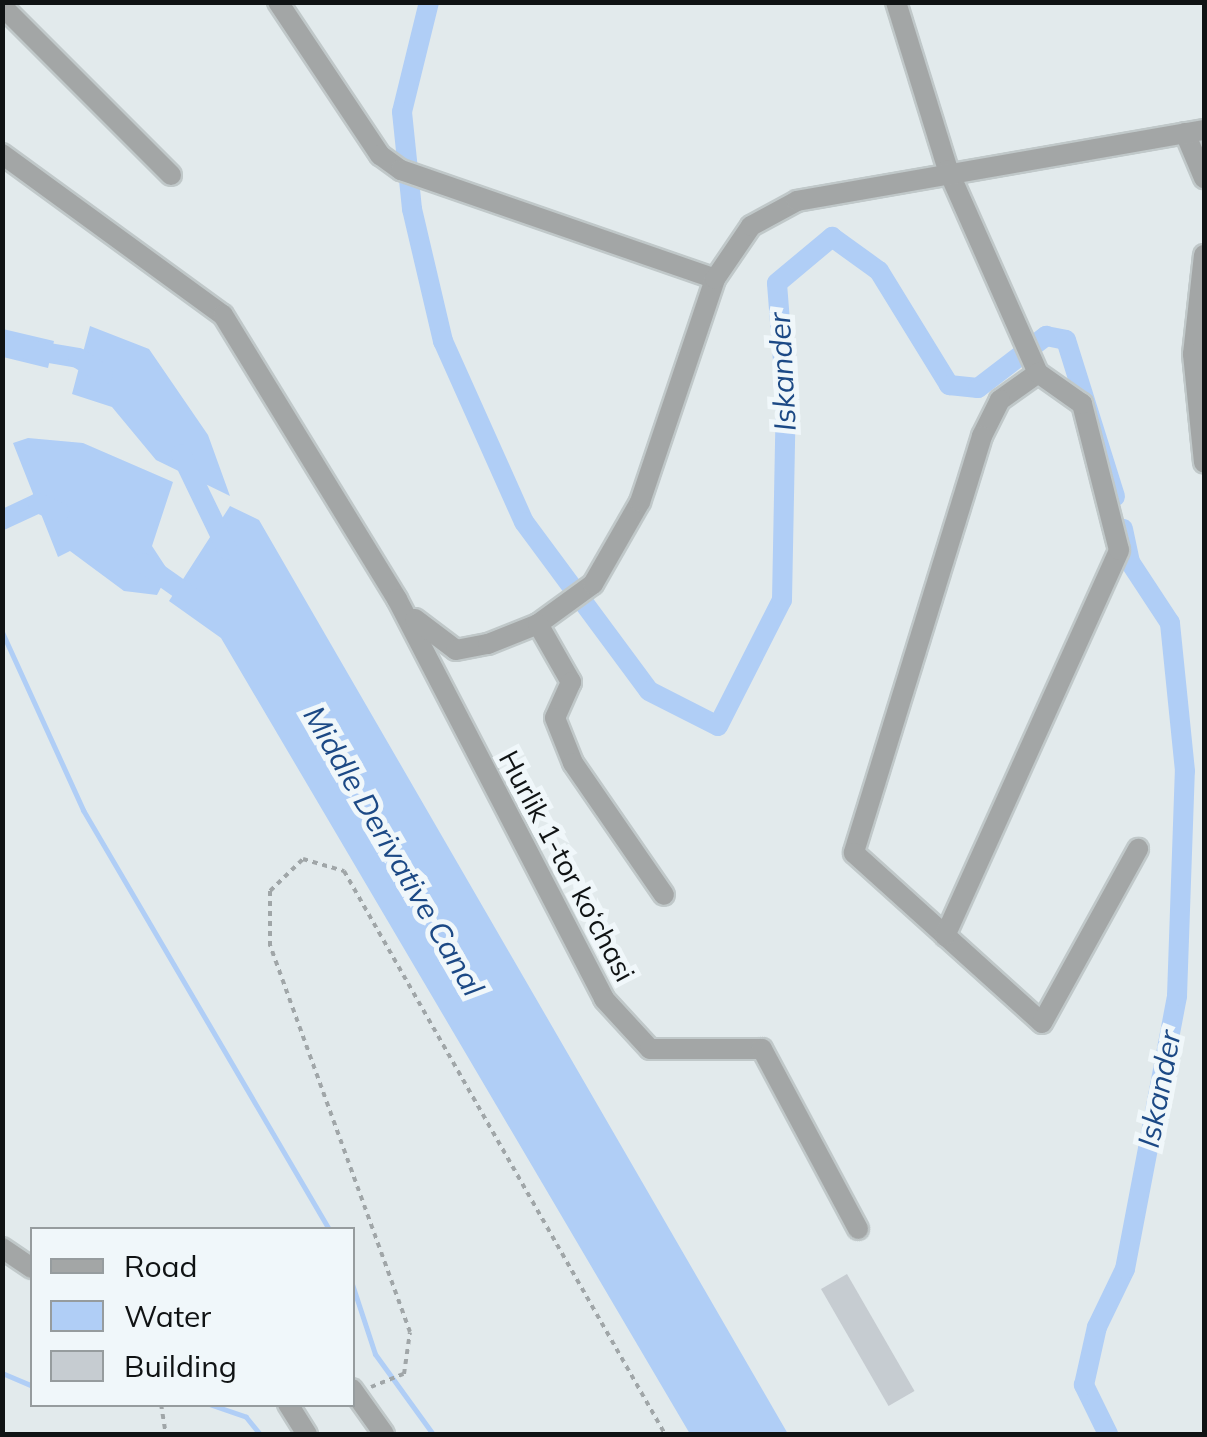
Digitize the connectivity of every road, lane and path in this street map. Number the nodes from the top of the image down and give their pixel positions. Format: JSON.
{"nodes":[{"id":1,"x":278,"y":2,"type":"edge"},
{"id":2,"x":896,"y":2,"type":"edge"},
{"id":3,"x":2,"y":6,"type":"edge"},
{"id":4,"x":1195,"y":132,"type":"edge"},
{"id":5,"x":2,"y":154,"type":"edge"},
{"id":6,"x":948,"y":170,"type":"junction"},
{"id":7,"x":171,"y":175,"type":"dead end"},
{"id":8,"x":1204,"y":178,"type":"edge"},
{"id":9,"x":1204,"y":255,"type":"edge"},
{"id":10,"x":715,"y":279,"type":"junction"},
{"id":11,"x":1037,"y":367,"type":"junction"},
{"id":12,"x":1204,"y":462,"type":"edge"},
{"id":13,"x":397,"y":599,"type":"junction"},
{"id":14,"x":538,"y":624,"type":"junction"},
{"id":15,"x":1138,"y":849,"type":"dead end"},
{"id":16,"x":664,"y":895,"type":"dead end"},
{"id":17,"x":945,"y":936,"type":"junction"},
{"id":18,"x":858,"y":1229,"type":"dead end"},
{"id":19,"x":2,"y":1248,"type":"edge"},
{"id":20,"x":30,"y":1267,"type":"edge"},
{"id":21,"x":363,"y":1387,"type":"edge"},
{"id":22,"x":162,"y":1407,"type":"edge"},
{"id":23,"x":290,"y":1407,"type":"edge"},
{"id":24,"x":166,"y":1430,"type":"dead end"},
{"id":25,"x":307,"y":1434,"type":"edge"},
{"id":26,"x":384,"y":1434,"type":"edge"},
{"id":27,"x":665,"y":1434,"type":"edge"}],
"edges":[{"from":1,"to":10,"type":"street"},
{"from":2,"to":6,"type":"street"},
{"from":3,"to":7,"type":"street"},
{"from":4,"to":6,"type":"street"},
{"from":4,"to":8,"type":"street"},
{"from":5,"to":13,"type":"street","name":"Hurlik 1-tor ko‘chasi"},
{"from":6,"to":10,"type":"street"},
{"from":6,"to":11,"type":"street"},
{"from":9,"to":12,"type":"street"},
{"from":10,"to":14,"type":"street","name":"Hurlik 1-tor ko‘chasi"},
{"from":11,"to":17,"type":"street"},
{"from":11,"to":17,"type":"street"},
{"from":13,"to":14,"type":"street","name":"Hurlik 1-tor ko‘chasi"},
{"from":13,"to":18,"type":"street","name":"Hurlik 1-tor ko‘chasi"},
{"from":14,"to":16,"type":"street","name":"Hurlik 1-tor ko‘chasi"},
{"from":15,"to":17,"type":"street"},
{"from":19,"to":20,"type":"street"},
{"from":21,"to":26,"type":"street"},
{"from":21,"to":27,"type":"path"},
{"from":22,"to":24,"type":"path"},
{"from":23,"to":25,"type":"street"}]}
